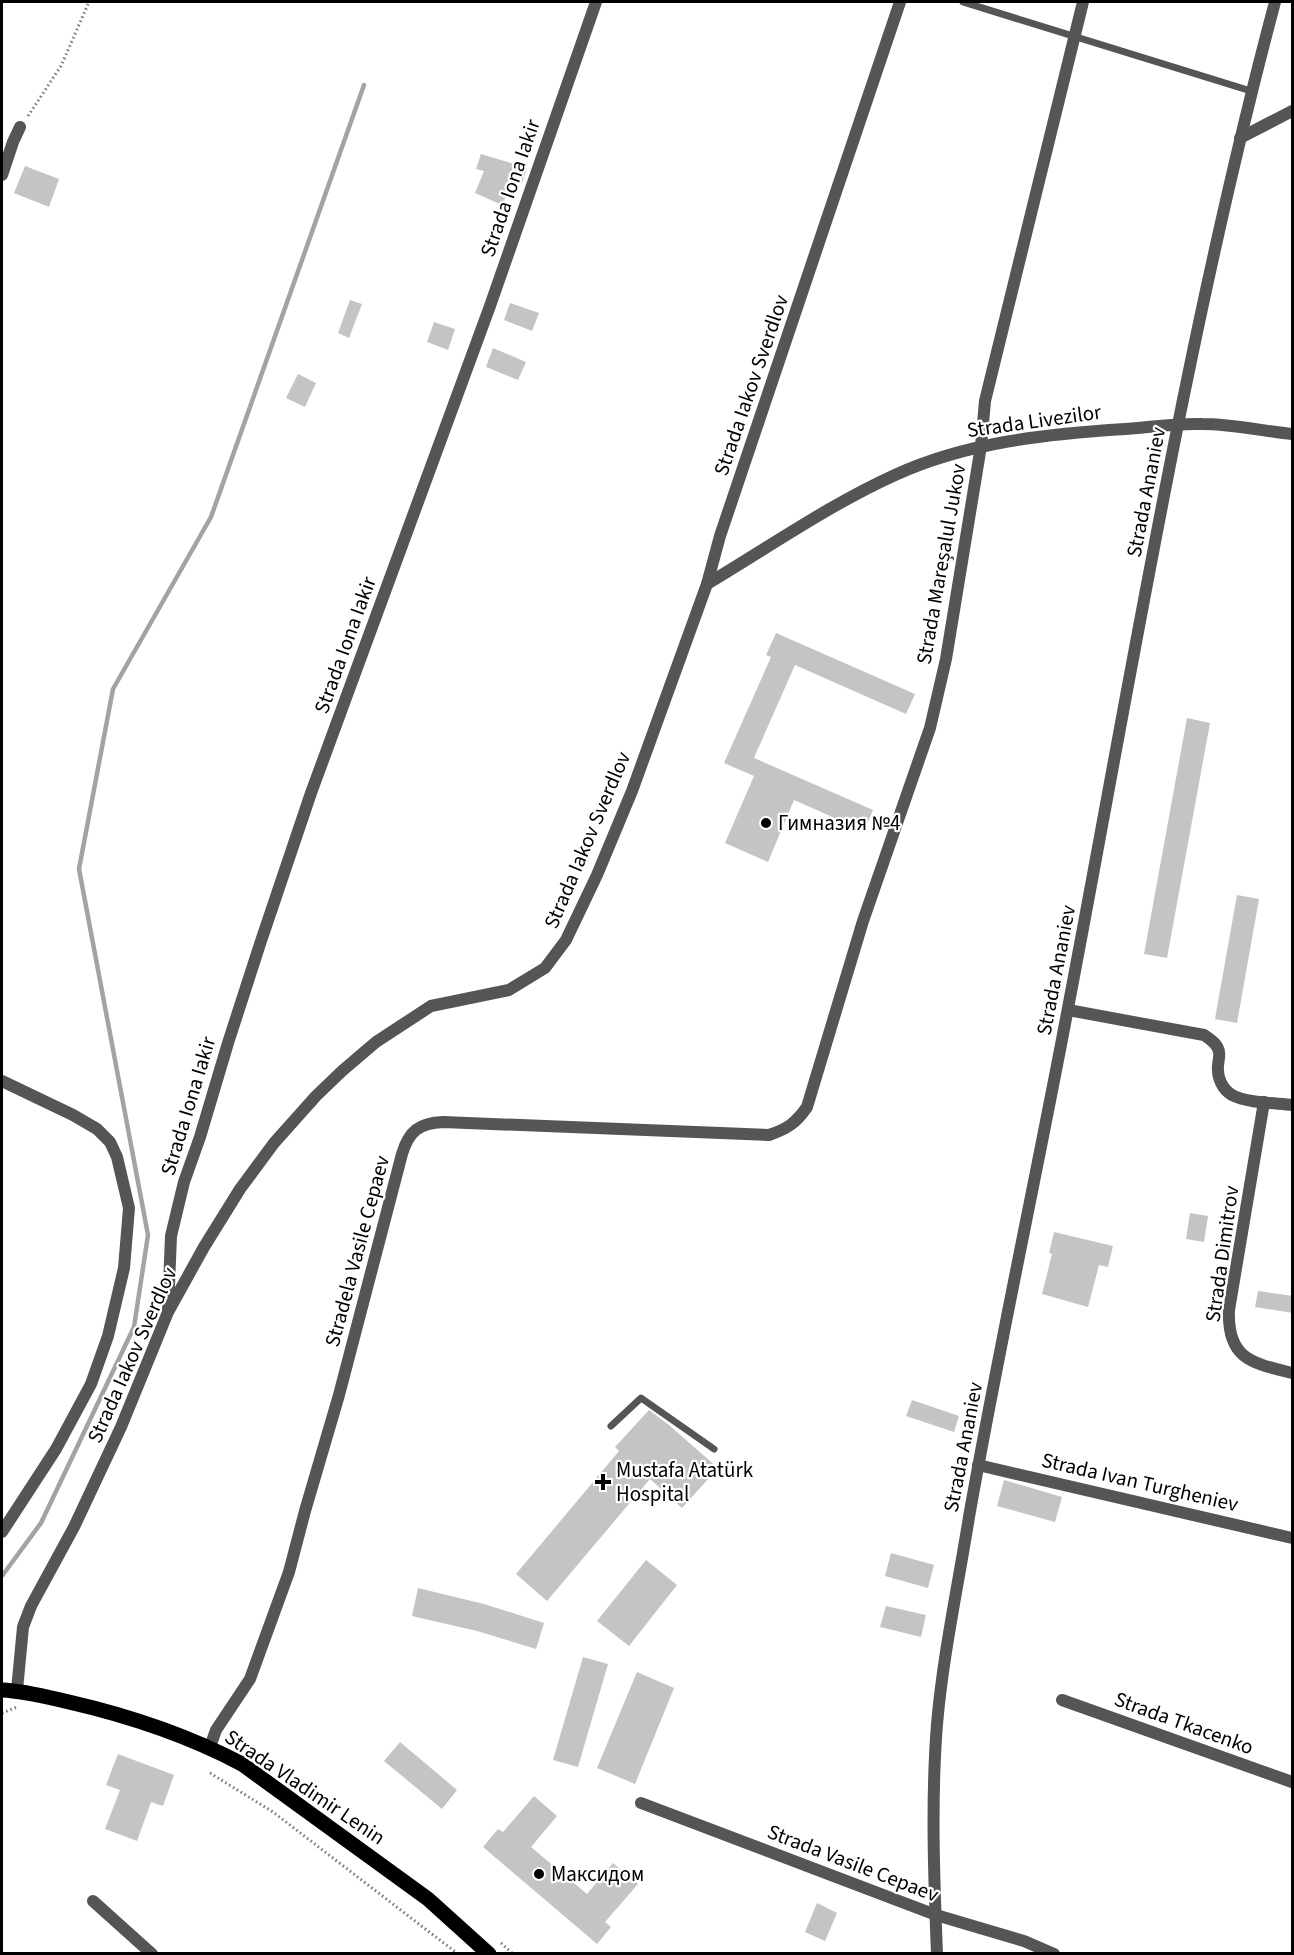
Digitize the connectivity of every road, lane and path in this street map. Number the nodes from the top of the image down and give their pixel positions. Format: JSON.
{"nodes":[{"id":1,"x":89,"y":2,"type":"edge"},
{"id":2,"x":596,"y":2,"type":"edge"},
{"id":3,"x":900,"y":2,"type":"edge"},
{"id":4,"x":963,"y":2,"type":"edge"},
{"id":5,"x":1083,"y":2,"type":"edge"},
{"id":6,"x":1275,"y":2,"type":"edge"},
{"id":7,"x":1074,"y":37,"type":"junction"},
{"id":8,"x":1251,"y":91,"type":"junction"},
{"id":9,"x":1293,"y":111,"type":"edge"},
{"id":10,"x":21,"y":127,"type":"joint"},
{"id":11,"x":1240,"y":138,"type":"junction"},
{"id":12,"x":2,"y":175,"type":"edge"},
{"id":13,"x":1179,"y":424,"type":"junction"},
{"id":14,"x":1293,"y":434,"type":"edge"},
{"id":15,"x":981,"y":446,"type":"junction"},
{"id":16,"x":707,"y":584,"type":"junction"},
{"id":17,"x":1068,"y":1010,"type":"junction"},
{"id":18,"x":2,"y":1081,"type":"edge"},
{"id":19,"x":1264,"y":1102,"type":"junction"},
{"id":20,"x":1293,"y":1105,"type":"edge"},
{"id":21,"x":797,"y":1121,"type":"joint"},
{"id":22,"x":168,"y":1312,"type":"junction"},
{"id":23,"x":1293,"y":1373,"type":"edge"},
{"id":24,"x":611,"y":1426,"type":"dead end"},
{"id":25,"x":714,"y":1449,"type":"dead end"},
{"id":26,"x":978,"y":1465,"type":"junction"},
{"id":27,"x":2,"y":1532,"type":"edge"},
{"id":28,"x":1293,"y":1538,"type":"edge"},
{"id":29,"x":7,"y":1690,"type":"edge"},
{"id":30,"x":1062,"y":1700,"type":"dead end"},
{"id":31,"x":210,"y":1747,"type":"junction"},
{"id":32,"x":210,"y":1773,"type":"dead end"},
{"id":33,"x":1293,"y":1782,"type":"edge"},
{"id":34,"x":641,"y":1803,"type":"dead end"},
{"id":35,"x":93,"y":1901,"type":"dead end"},
{"id":36,"x":936,"y":1915,"type":"junction"},
{"id":37,"x":152,"y":1953,"type":"edge"},
{"id":38,"x":458,"y":1953,"type":"edge"},
{"id":39,"x":489,"y":1953,"type":"edge"},
{"id":40,"x":937,"y":1953,"type":"edge"},
{"id":41,"x":1054,"y":1953,"type":"edge"}],
"edges":[{"from":1,"to":10,"type":"path"},
{"from":2,"to":22,"type":"street","name":"Strada Iona Iakir"},
{"from":3,"to":16,"type":"street","name":"Strada Iakov Sverdlov"},
{"from":4,"to":7,"type":"lane"},
{"from":5,"to":7,"type":"street","name":"Strada Mareșalul Jukov"},
{"from":6,"to":8,"type":"street","name":"Strada Ananiev"},
{"from":7,"to":8,"type":"lane"},
{"from":7,"to":15,"type":"street","name":"Strada Mareșalul Jukov"},
{"from":8,"to":11,"type":"street","name":"Strada Ananiev"},
{"from":9,"to":11,"type":"street"},
{"from":10,"to":12,"type":"street"},
{"from":11,"to":13,"type":"street","name":"Strada Ananiev"},
{"from":13,"to":14,"type":"street","name":"Strada Livezilor"},
{"from":13,"to":15,"type":"street","name":"Strada Livezilor"},
{"from":13,"to":17,"type":"street","name":"Strada Ananiev"},
{"from":15,"to":16,"type":"street","name":"Strada Livezilor"},
{"from":15,"to":21,"type":"street","name":"Strada Mareșalul Jukov"},
{"from":16,"to":22,"type":"street","name":"Strada Iakov Sverdlov"},
{"from":17,"to":19,"type":"street"},
{"from":17,"to":26,"type":"street","name":"Strada Ananiev"},
{"from":18,"to":27,"type":"street"},
{"from":19,"to":20,"type":"street"},
{"from":19,"to":23,"type":"street","name":"Strada Dimitrov"},
{"from":21,"to":31,"type":"street","name":"Stradela Vasile Cepaev"},
{"from":22,"to":29,"type":"street","name":"Strada Iakov Sverdlov"},
{"from":24,"to":25,"type":"lane"},
{"from":26,"to":28,"type":"street","name":"Strada Ivan Turgheniev"},
{"from":26,"to":36,"type":"street","name":"Strada Ananiev"},
{"from":29,"to":31,"type":"main road","name":"Strada Vladimir Lenin"},
{"from":30,"to":33,"type":"street","name":"Strada Tkacenko"},
{"from":31,"to":39,"type":"main road","name":"Strada Vladimir Lenin"},
{"from":32,"to":38,"type":"path"},
{"from":34,"to":36,"type":"street","name":"Strada Vasile Cepaev"},
{"from":35,"to":37,"type":"street"},
{"from":36,"to":40,"type":"street","name":"Strada Ananiev"},
{"from":36,"to":41,"type":"street","name":"Strada Vasile Cepaev"}]}
